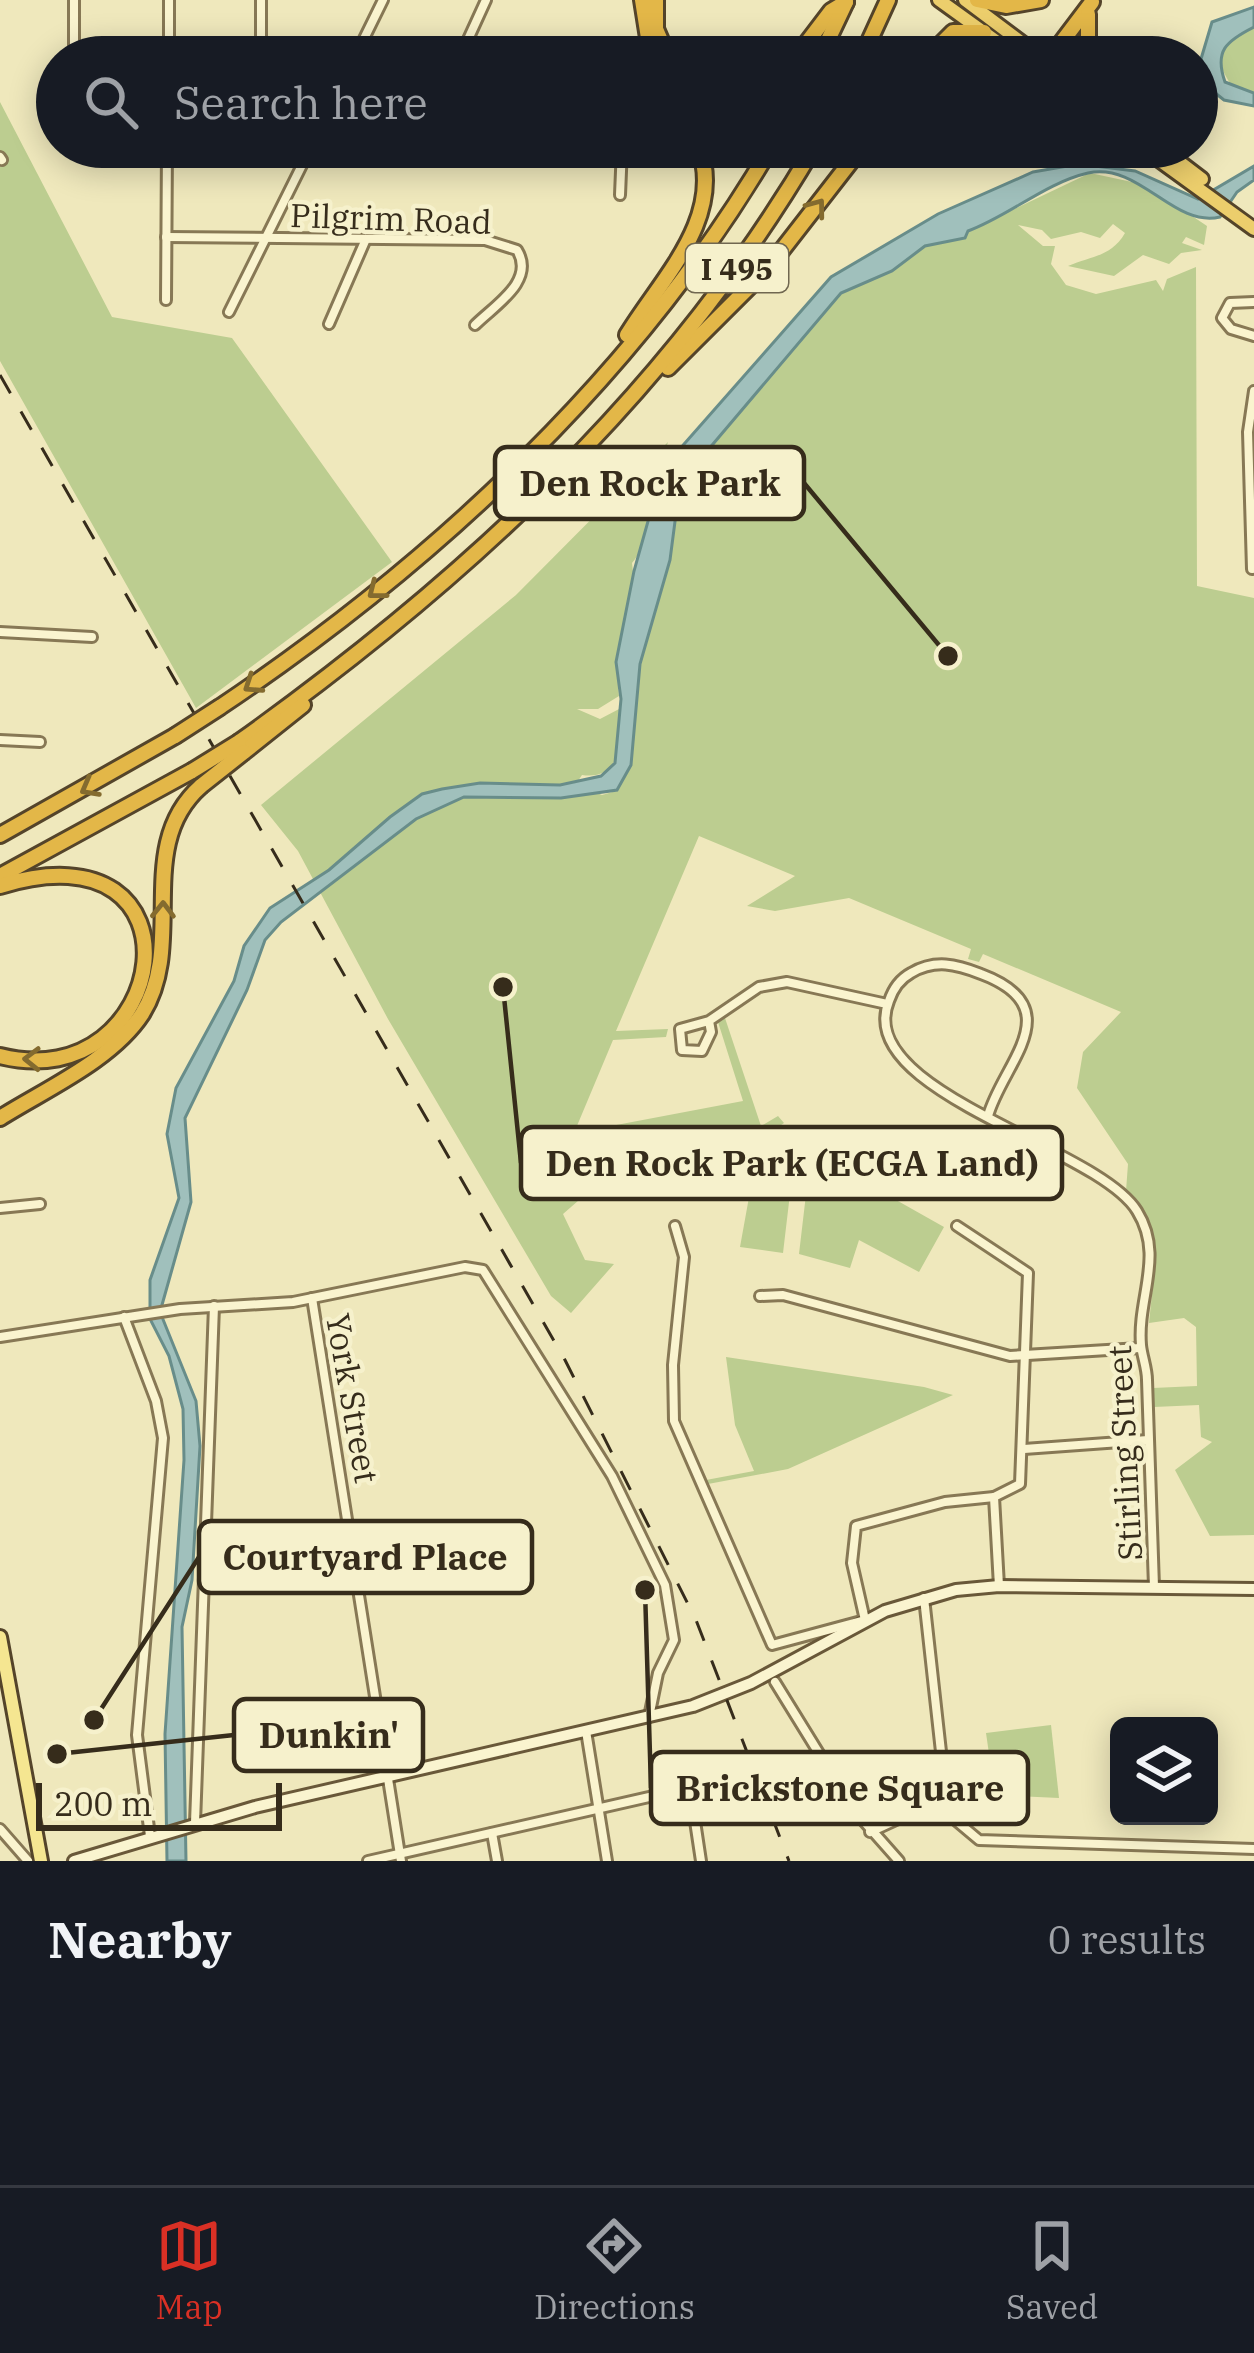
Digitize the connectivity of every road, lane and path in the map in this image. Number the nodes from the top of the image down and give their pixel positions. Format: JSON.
{"nodes":[{"id":1,"x":74,"y":0,"type":"edge"},
{"id":2,"x":169,"y":0,"type":"edge"},
{"id":3,"x":261,"y":0,"type":"edge"},
{"id":4,"x":383,"y":0,"type":"edge"},
{"id":5,"x":486,"y":0,"type":"edge"},
{"id":6,"x":642,"y":0,"type":"edge"},
{"id":7,"x":656,"y":0,"type":"edge"},
{"id":8,"x":888,"y":0,"type":"edge"},
{"id":9,"x":940,"y":0,"type":"edge"},
{"id":10,"x":965,"y":0,"type":"edge"},
{"id":11,"x":977,"y":0,"type":"edge"},
{"id":12,"x":1041,"y":0,"type":"edge"},
{"id":13,"x":847,"y":1,"type":"edge"},
{"id":14,"x":1092,"y":1,"type":"edge"},
{"id":15,"x":984,"y":32,"type":"junction"},
{"id":16,"x":74,"y":36,"type":"edge"},
{"id":17,"x":169,"y":36,"type":"edge"},
{"id":18,"x":260,"y":36,"type":"edge"},
{"id":19,"x":365,"y":36,"type":"edge"},
{"id":20,"x":469,"y":36,"type":"edge"},
{"id":21,"x":648,"y":36,"type":"edge"},
{"id":22,"x":659,"y":36,"type":"edge"},
{"id":23,"x":812,"y":36,"type":"edge"},
{"id":24,"x":830,"y":36,"type":"edge"},
{"id":25,"x":872,"y":36,"type":"edge"},
{"id":26,"x":948,"y":36,"type":"edge"},
{"id":27,"x":989,"y":36,"type":"edge"},
{"id":28,"x":1012,"y":36,"type":"edge"},
{"id":29,"x":1066,"y":36,"type":"edge"},
{"id":30,"x":1090,"y":36,"type":"edge"},
{"id":31,"x":167,"y":168,"type":"edge"},
{"id":32,"x":301,"y":168,"type":"edge"},
{"id":33,"x":623,"y":168,"type":"edge"},
{"id":34,"x":702,"y":168,"type":"edge"},
{"id":35,"x":757,"y":168,"type":"edge"},
{"id":36,"x":801,"y":168,"type":"edge"},
{"id":37,"x":845,"y":168,"type":"edge"},
{"id":38,"x":1174,"y":168,"type":"edge"},
{"id":39,"x":1184,"y":168,"type":"edge"},
{"id":40,"x":1211,"y":191,"type":"junction"},
{"id":41,"x":620,"y":195,"type":"dead end"},
{"id":42,"x":1252,"y":223,"type":"edge"},
{"id":43,"x":166,"y":236,"type":"junction"},
{"id":44,"x":266,"y":238,"type":"junction"},
{"id":45,"x":366,"y":239,"type":"junction"},
{"id":46,"x":166,"y":300,"type":"dead end"},
{"id":47,"x":1254,"y":302,"type":"edge"},
{"id":48,"x":229,"y":312,"type":"dead end"},
{"id":49,"x":329,"y":324,"type":"dead end"},
{"id":50,"x":475,"y":325,"type":"dead end"},
{"id":51,"x":1254,"y":336,"type":"edge"},
{"id":52,"x":611,"y":365,"type":"junction"},
{"id":53,"x":648,"y":380,"type":"junction"},
{"id":54,"x":1254,"y":391,"type":"edge"},
{"id":55,"x":1252,"y":569,"type":"edge"},
{"id":56,"x":0,"y":632,"type":"edge"},
{"id":57,"x":92,"y":637,"type":"dead end"},
{"id":58,"x":0,"y":740,"type":"edge"},
{"id":59,"x":40,"y":742,"type":"dead end"},
{"id":60,"x":241,"y":747,"type":"junction"},
{"id":61,"x":0,"y":835,"type":"edge"},
{"id":62,"x":0,"y":876,"type":"edge"},
{"id":63,"x":0,"y":886,"type":"edge"},
{"id":64,"x":887,"y":1004,"type":"junction"},
{"id":65,"x":710,"y":1021,"type":"junction"},
{"id":66,"x":0,"y":1056,"type":"edge"},
{"id":67,"x":988,"y":1116,"type":"junction"},
{"id":68,"x":0,"y":1118,"type":"edge"},
{"id":69,"x":40,"y":1204,"type":"dead end"},
{"id":70,"x":0,"y":1208,"type":"edge"},
{"id":71,"x":675,"y":1226,"type":"dead end"},
{"id":72,"x":957,"y":1226,"type":"dead end"},
{"id":73,"x":760,"y":1296,"type":"dead end"},
{"id":74,"x":312,"y":1298,"type":"junction"},
{"id":75,"x":214,"y":1306,"type":"junction"},
{"id":76,"x":130,"y":1316,"type":"junction"},
{"id":77,"x":0,"y":1337,"type":"edge"},
{"id":78,"x":1140,"y":1348,"type":"junction"},
{"id":79,"x":1027,"y":1356,"type":"junction"},
{"id":80,"x":1149,"y":1440,"type":"junction"},
{"id":81,"x":1024,"y":1450,"type":"junction"},
{"id":82,"x":994,"y":1497,"type":"junction"},
{"id":83,"x":1000,"y":1586,"type":"junction"},
{"id":84,"x":1154,"y":1587,"type":"junction"},
{"id":85,"x":1254,"y":1589,"type":"edge"},
{"id":86,"x":924,"y":1598,"type":"junction"},
{"id":87,"x":865,"y":1620,"type":"junction"},
{"id":88,"x":0,"y":1637,"type":"edge"},
{"id":89,"x":776,"y":1682,"type":"dead end"},
{"id":90,"x":649,"y":1717,"type":"junction"},
{"id":91,"x":586,"y":1730,"type":"junction"},
{"id":92,"x":388,"y":1776,"type":"junction"},
{"id":93,"x":728,"y":1779,"type":"dead end"},
{"id":94,"x":690,"y":1788,"type":"junction"},
{"id":95,"x":946,"y":1797,"type":"junction"},
{"id":96,"x":598,"y":1809,"type":"junction"},
{"id":97,"x":192,"y":1824,"type":"junction"},
{"id":98,"x":0,"y":1829,"type":"edge"},
{"id":99,"x":870,"y":1832,"type":"junction"},
{"id":100,"x":492,"y":1833,"type":"junction"},
{"id":101,"x":155,"y":1834,"type":"junction"},
{"id":102,"x":1254,"y":1849,"type":"edge"},
{"id":103,"x":401,"y":1857,"type":"edge"},
{"id":104,"x":28,"y":1861,"type":"edge"},
{"id":105,"x":41,"y":1861,"type":"edge"},
{"id":106,"x":74,"y":1861,"type":"edge"},
{"id":107,"x":368,"y":1861,"type":"edge"},
{"id":108,"x":497,"y":1861,"type":"edge"},
{"id":109,"x":607,"y":1861,"type":"edge"},
{"id":110,"x":701,"y":1861,"type":"edge"},
{"id":111,"x":898,"y":1861,"type":"edge"}],
"edges":[{"from":1,"to":16,"type":"street"},
{"from":2,"to":17,"type":"street"},
{"from":3,"to":18,"type":"street"},
{"from":4,"to":19,"type":"street"},
{"from":5,"to":20,"type":"street"},
{"from":6,"to":21,"type":"highway"},
{"from":7,"to":22,"type":"highway"},
{"from":8,"to":25,"type":"highway"},
{"from":9,"to":15,"type":"highway"},
{"from":10,"to":28,"type":"highway"},
{"from":11,"to":12,"type":"highway"},
{"from":13,"to":23,"type":"highway"},
{"from":13,"to":24,"type":"highway"},
{"from":14,"to":29,"type":"highway"},
{"from":14,"to":30,"type":"highway"},
{"from":15,"to":26,"type":"highway"},
{"from":15,"to":27,"type":"highway"},
{"from":31,"to":43,"type":"street"},
{"from":32,"to":44,"type":"street"},
{"from":33,"to":41,"type":"street"},
{"from":34,"to":52,"type":"highway"},
{"from":35,"to":52,"type":"highway","number":"I 495"},
{"from":36,"to":53,"type":"highway","number":"I 495"},
{"from":53,"to":37,"type":"highway","one_way":true},
{"from":38,"to":40,"type":"highway"},
{"from":39,"to":40,"type":"highway"},
{"from":40,"to":42,"type":"highway"},
{"from":43,"to":44,"type":"street","name":"Pilgrim Road"},
{"from":43,"to":46,"type":"street"},
{"from":44,"to":45,"type":"street","name":"Pilgrim Road"},
{"from":44,"to":48,"type":"street"},
{"from":45,"to":49,"type":"street"},
{"from":45,"to":50,"type":"street","name":"Pilgrim Road"},
{"from":47,"to":51,"type":"street"},
{"from":52,"to":61,"type":"highway","number":"I 495","one_way":true,"bridge":true},
{"from":53,"to":60,"type":"highway","number":"I 495"},
{"from":54,"to":55,"type":"street"},
{"from":56,"to":57,"type":"street"},
{"from":58,"to":59,"type":"street"},
{"from":60,"to":62,"type":"highway","bridge":true},
{"from":68,"to":60,"type":"highway","one_way":true,"bridge":true},
{"from":63,"to":66,"type":"highway","one_way":true},
{"from":64,"to":65,"type":"street"},
{"from":64,"to":67,"type":"street","name":"Stirling Street"},
{"from":64,"to":67,"type":"street"},
{"from":65,"to":65,"type":"street"},
{"from":67,"to":78,"type":"street","name":"Stirling Street"},
{"from":69,"to":70,"type":"street"},
{"from":71,"to":87,"type":"street"},
{"from":72,"to":79,"type":"street"},
{"from":73,"to":79,"type":"street"},
{"from":74,"to":75,"type":"street"},
{"from":74,"to":90,"type":"street"},
{"from":74,"to":92,"type":"street","name":"York Street"},
{"from":75,"to":76,"type":"street"},
{"from":75,"to":97,"type":"street"},
{"from":76,"to":77,"type":"street"},
{"from":76,"to":101,"type":"street"},
{"from":78,"to":79,"type":"street"},
{"from":78,"to":80,"type":"street","name":"Stirling Street"},
{"from":79,"to":81,"type":"street"},
{"from":80,"to":81,"type":"street"},
{"from":80,"to":84,"type":"street","name":"Stirling Street"},
{"from":81,"to":82,"type":"street"},
{"from":82,"to":83,"type":"street"},
{"from":82,"to":87,"type":"street"},
{"from":83,"to":84,"type":"main road"},
{"from":83,"to":86,"type":"main road"},
{"from":84,"to":85,"type":"main road"},
{"from":86,"to":87,"type":"main road"},
{"from":86,"to":95,"type":"street"},
{"from":87,"to":90,"type":"main road"},
{"from":88,"to":105,"type":"main road"},
{"from":89,"to":99,"type":"street"},
{"from":90,"to":91,"type":"main road"},
{"from":91,"to":92,"type":"main road"},
{"from":91,"to":96,"type":"street"},
{"from":92,"to":97,"type":"main road"},
{"from":92,"to":103,"type":"street","name":"York Street"},
{"from":93,"to":94,"type":"street"},
{"from":94,"to":96,"type":"street"},
{"from":94,"to":110,"type":"street"},
{"from":95,"to":99,"type":"street"},
{"from":95,"to":102,"type":"street"},
{"from":96,"to":100,"type":"street"},
{"from":96,"to":109,"type":"street"},
{"from":97,"to":101,"type":"main road"},
{"from":98,"to":104,"type":"street"},
{"from":99,"to":111,"type":"street"},
{"from":100,"to":103,"type":"street"},
{"from":100,"to":108,"type":"street"},
{"from":101,"to":106,"type":"main road"},
{"from":103,"to":107,"type":"street"}]}
